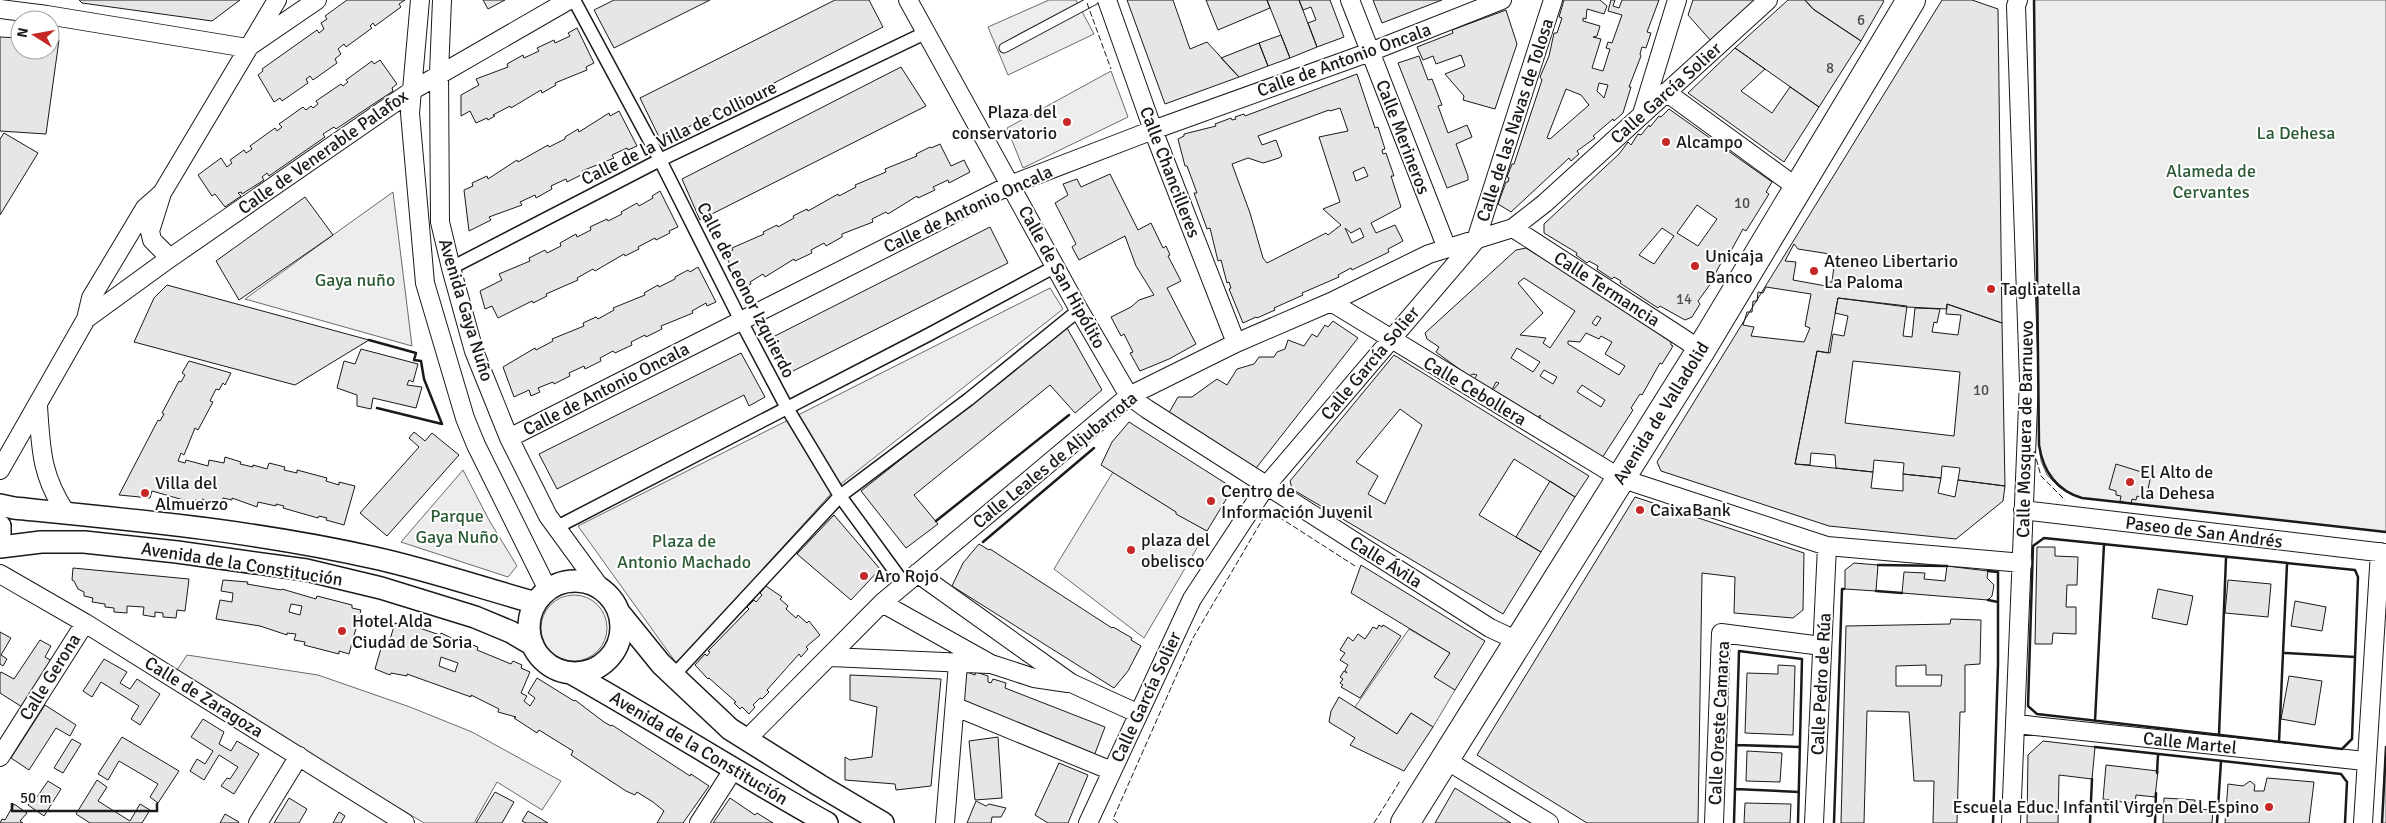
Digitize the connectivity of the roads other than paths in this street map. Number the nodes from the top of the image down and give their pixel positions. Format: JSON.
{"nodes":[{"id":1,"x":277,"y":0,"type":"edge"},
{"id":2,"x":317,"y":0,"type":"edge"},
{"id":3,"x":420,"y":0,"type":"edge"},
{"id":4,"x":442,"y":0,"type":"edge"},
{"id":5,"x":569,"y":0,"type":"edge"},
{"id":6,"x":574,"y":0,"type":"edge"},
{"id":7,"x":908,"y":0,"type":"edge"},
{"id":8,"x":1094,"y":0,"type":"edge"},
{"id":9,"x":1107,"y":0,"type":"edge"},
{"id":10,"x":1350,"y":0,"type":"edge"},
{"id":11,"x":1502,"y":0,"type":"edge"},
{"id":12,"x":1677,"y":0,"type":"edge"},
{"id":13,"x":1768,"y":0,"type":"edge"},
{"id":14,"x":1911,"y":0,"type":"edge"},
{"id":15,"x":1547,"y":2,"type":"edge"},
{"id":16,"x":2016,"y":2,"type":"edge"},
{"id":17,"x":46,"y":7,"type":"edge"},
{"id":18,"x":0,"y":9,"type":"edge"},
{"id":19,"x":925,"y":33,"type":"junction"},
{"id":20,"x":247,"y":48,"type":"junction"},
{"id":21,"x":1004,"y":48,"type":"dead end"},
{"id":22,"x":1370,"y":52,"type":"junction"},
{"id":23,"x":439,"y":74,"type":"junction"},
{"id":24,"x":413,"y":90,"type":"junction"},
{"id":25,"x":1666,"y":92,"type":"junction"},
{"id":26,"x":1642,"y":114,"type":"junction"},
{"id":27,"x":1153,"y":130,"type":"junction"},
{"id":28,"x":660,"y":160,"type":"junction"},
{"id":29,"x":1010,"y":185,"type":"junction"},
{"id":30,"x":1799,"y":189,"type":"junction"},
{"id":31,"x":162,"y":193,"type":"junction"},
{"id":32,"x":1513,"y":228,"type":"junction"},
{"id":33,"x":1476,"y":240,"type":"junction"},
{"id":34,"x":1446,"y":246,"type":"junction"},
{"id":35,"x":170,"y":258,"type":"junction"},
{"id":36,"x":1056,"y":266,"type":"junction"},
{"id":37,"x":451,"y":268,"type":"junction"},
{"id":38,"x":1331,"y":302,"type":"junction"},
{"id":39,"x":1079,"y":310,"type":"junction"},
{"id":40,"x":86,"y":319,"type":"junction"},
{"id":41,"x":740,"y":321,"type":"junction"},
{"id":42,"x":1390,"y":339,"type":"junction"},
{"id":43,"x":1236,"y":343,"type":"junction"},
{"id":44,"x":1701,"y":350,"type":"junction"},
{"id":45,"x":1129,"y":396,"type":"junction"},
{"id":46,"x":38,"y":406,"type":"junction"},
{"id":47,"x":787,"y":408,"type":"junction"},
{"id":48,"x":509,"y":438,"type":"junction"},
{"id":49,"x":0,"y":470,"type":"edge"},
{"id":50,"x":1620,"y":478,"type":"junction"},
{"id":51,"x":1266,"y":486,"type":"junction"},
{"id":52,"x":840,"y":496,"type":"junction"},
{"id":53,"x":0,"y":505,"type":"edge"},
{"id":54,"x":2023,"y":510,"type":"junction"},
{"id":55,"x":66,"y":513,"type":"junction"},
{"id":56,"x":0,"y":526,"type":"edge"},
{"id":57,"x":557,"y":527,"type":"junction"},
{"id":58,"x":0,"y":534,"type":"edge"},
{"id":59,"x":1827,"y":546,"type":"junction"},
{"id":60,"x":0,"y":547,"type":"edge"},
{"id":61,"x":2383,"y":553,"type":"edge"},
{"id":62,"x":2023,"y":563,"type":"junction"},
{"id":63,"x":0,"y":574,"type":"edge"},
{"id":64,"x":911,"y":579,"type":"junction"},
{"id":65,"x":602,"y":590,"type":"junction"},
{"id":66,"x":542,"y":596,"type":"junction"},
{"id":67,"x":882,"y":603,"type":"junction"},
{"id":68,"x":618,"y":611,"type":"junction"},
{"id":69,"x":85,"y":623,"type":"junction"},
{"id":70,"x":1520,"y":642,"type":"junction"},
{"id":71,"x":532,"y":645,"type":"junction"},
{"id":72,"x":1822,"y":646,"type":"junction"},
{"id":73,"x":830,"y":657,"type":"junction"},
{"id":74,"x":958,"y":664,"type":"junction"},
{"id":75,"x":991,"y":664,"type":"junction"},
{"id":76,"x":572,"y":673,"type":"junction"},
{"id":77,"x":674,"y":676,"type":"junction"},
{"id":78,"x":1070,"y":683,"type":"junction"},
{"id":79,"x":956,"y":706,"type":"junction"},
{"id":80,"x":1137,"y":713,"type":"junction"},
{"id":81,"x":2016,"y":724,"type":"junction"},
{"id":82,"x":746,"y":740,"type":"junction"},
{"id":83,"x":299,"y":756,"type":"junction"},
{"id":84,"x":0,"y":757,"type":"edge"},
{"id":85,"x":1446,"y":760,"type":"junction"},
{"id":86,"x":2365,"y":761,"type":"junction"},
{"id":87,"x":733,"y":770,"type":"junction"},
{"id":88,"x":1112,"y":771,"type":"junction"},
{"id":89,"x":258,"y":823,"type":"edge"},
{"id":90,"x":405,"y":823,"type":"edge"},
{"id":91,"x":698,"y":823,"type":"edge"},
{"id":92,"x":827,"y":823,"type":"edge"},
{"id":93,"x":883,"y":823,"type":"edge"},
{"id":94,"x":945,"y":823,"type":"edge"},
{"id":95,"x":1088,"y":823,"type":"edge"},
{"id":96,"x":1405,"y":823,"type":"edge"},
{"id":97,"x":1549,"y":823,"type":"edge"},
{"id":98,"x":1714,"y":823,"type":"edge"},
{"id":99,"x":1814,"y":823,"type":"edge"},
{"id":100,"x":2011,"y":823,"type":"edge"},
{"id":101,"x":2362,"y":823,"type":"edge"}],
"edges":[{"from":1,"to":20,"type":"street"},
{"from":2,"to":20,"type":"street"},
{"from":3,"to":24,"type":"street","name":"Avenida Gaya Nuño"},
{"from":4,"to":23,"type":"street","name":"Avenida Gaya Nuño"},
{"from":5,"to":23,"type":"street","name":"Calle de Venerable Palafox"},
{"from":6,"to":28,"type":"street","name":"Calle de Leonor Izquierdo"},
{"from":7,"to":19,"type":"street","name":"Calle de San Hipólito"},
{"from":8,"to":21,"type":"lane"},
{"from":9,"to":27,"type":"street","name":"Calle Chancilleres"},
{"from":10,"to":22,"type":"street","name":"Calle Merineros"},
{"from":11,"to":22,"type":"street","name":"Calle de Antonio Oncala"},
{"from":12,"to":26,"type":"street"},
{"from":13,"to":25,"type":"street","name":"Calle García Solier"},
{"from":14,"to":30,"type":"main road","name":"Avenida de Valladolid"},
{"from":15,"to":33,"type":"street","name":"Calle de las Navas de Tolosa"},
{"from":16,"to":54,"type":"street","name":"Calle Mosquera de Barnuevo"},
{"from":17,"to":18,"type":"street"},
{"from":17,"to":20,"type":"street"},
{"from":19,"to":28,"type":"street","name":"Calle de la Villa de Collioure"},
{"from":19,"to":29,"type":"street","name":"Calle de San Hipólito"},
{"from":20,"to":31,"type":"street"},
{"from":22,"to":27,"type":"street","name":"Calle de Antonio Oncala"},
{"from":22,"to":34,"type":"street","name":"Calle Merineros"},
{"from":23,"to":24,"type":"street","name":"Calle de Venerable Palafox"},
{"from":23,"to":37,"type":"street","name":"Avenida Gaya Nuño"},
{"from":24,"to":35,"type":"street","name":"Calle de Venerable Palafox"},
{"from":24,"to":66,"type":"street","name":"Avenida Gaya Nuño"},
{"from":25,"to":26,"type":"street","name":"Calle García Solier"},
{"from":25,"to":30,"type":"street"},
{"from":26,"to":32,"type":"street","name":"Calle García Solier"},
{"from":27,"to":29,"type":"street","name":"Calle de Antonio Oncala"},
{"from":27,"to":43,"type":"street","name":"Calle Chancilleres"},
{"from":28,"to":37,"type":"street","name":"Calle de la Villa de Collioure"},
{"from":28,"to":41,"type":"street","name":"Calle de Leonor Izquierdo"},
{"from":29,"to":36,"type":"street","name":"Calle de San Hipólito"},
{"from":29,"to":41,"type":"street","name":"Calle de Antonio Oncala"},
{"from":30,"to":44,"type":"main road","name":"Avenida de Valladolid"},
{"from":31,"to":35,"type":"street"},
{"from":31,"to":40,"type":"street"},
{"from":32,"to":33,"type":"street","name":"Calle García Solier"},
{"from":32,"to":44,"type":"street","name":"Calle Termancia"},
{"from":33,"to":34,"type":"street","name":"Calle Leales de Aljubarrota"},
{"from":33,"to":42,"type":"street","name":"Calle García Solier"},
{"from":34,"to":38,"type":"street","name":"Calle Leales de Aljubarrota"},
{"from":35,"to":40,"type":"street","name":"Calle de Venerable Palafox"},
{"from":36,"to":39,"type":"street","name":"Calle de San Hipólito"},
{"from":36,"to":47,"type":"street"},
{"from":37,"to":48,"type":"street","name":"Avenida Gaya Nuño"},
{"from":38,"to":42,"type":"street","name":"Calle Cebollera"},
{"from":38,"to":43,"type":"street","name":"Calle Leales de Aljubarrota"},
{"from":39,"to":45,"type":"street","name":"Calle de San Hipólito"},
{"from":39,"to":52,"type":"street"},
{"from":40,"to":46,"type":"street"},
{"from":41,"to":47,"type":"street","name":"Calle de Leonor Izquierdo"},
{"from":41,"to":48,"type":"street","name":"Calle de Antonio Oncala"},
{"from":42,"to":50,"type":"street","name":"Calle Cebollera"},
{"from":42,"to":51,"type":"street","name":"Calle García Solier"},
{"from":43,"to":45,"type":"street","name":"Calle Leales de Aljubarrota"},
{"from":44,"to":50,"type":"main road","name":"Avenida de Valladolid"},
{"from":45,"to":51,"type":"street","name":"Calle Ávila"},
{"from":45,"to":64,"type":"street","name":"Calle Leales de Aljubarrota"},
{"from":46,"to":49,"type":"street"},
{"from":46,"to":55,"type":"street"},
{"from":47,"to":52,"type":"street","name":"Calle de Leonor Izquierdo"},
{"from":47,"to":57,"type":"street"},
{"from":48,"to":57,"type":"street","name":"Avenida Gaya Nuño"},
{"from":50,"to":59,"type":"street","name":"Calle Cebollera"},
{"from":50,"to":70,"type":"main road","name":"Avenida de Valladolid"},
{"from":51,"to":70,"type":"street","name":"Calle Ávila"},
{"from":51,"to":80,"type":"street","name":"Calle García Solier"},
{"from":52,"to":64,"type":"street","name":"Calle de Leonor Izquierdo"},
{"from":52,"to":77,"type":"street"},
{"from":53,"to":55,"type":"street","name":"Avenida de la Constitución"},
{"from":54,"to":61,"type":"street","name":"Paseo de San Andrés"},
{"from":54,"to":62,"type":"street","name":"Calle Mosquera de Barnuevo"},
{"from":55,"to":66,"type":"street","name":"Avenida de la Constitución"},
{"from":56,"to":58,"type":"street"},
{"from":57,"to":65,"type":"street","name":"Avenida Gaya Nuño"},
{"from":59,"to":62,"type":"street","name":"Calle Cebollera"},
{"from":59,"to":72,"type":"street","name":"Calle Pedro de Rúa"},
{"from":60,"to":71,"type":"street","name":"Avenida de la Constitución"},
{"from":61,"to":86,"type":"street"},
{"from":62,"to":81,"type":"street","name":"Calle Mosquera de Barnuevo"},
{"from":63,"to":69,"type":"street","name":"Calle de Zaragoza"},
{"from":64,"to":67,"type":"street","name":"Calle Leales de Aljubarrota"},
{"from":64,"to":78,"type":"street"},
{"from":65,"to":66,"type":"street"},
{"from":65,"to":68,"type":"street"},
{"from":66,"to":71,"type":"street"},
{"from":67,"to":73,"type":"street","name":"Calle Leales de Aljubarrota"},
{"from":67,"to":75,"type":"street"},
{"from":68,"to":76,"type":"street"},
{"from":68,"to":77,"type":"street","name":"Avenida de la Constitución"},
{"from":69,"to":83,"type":"street","name":"Calle de Zaragoza"},
{"from":69,"to":84,"type":"street","name":"Calle Gerona"},
{"from":70,"to":85,"type":"main road","name":"Avenida de Valladolid"},
{"from":71,"to":76,"type":"street"},
{"from":72,"to":98,"type":"street","name":"Calle Oreste Camarca"},
{"from":72,"to":99,"type":"street","name":"Calle Pedro de Rúa"},
{"from":73,"to":74,"type":"street"},
{"from":73,"to":82,"type":"street","name":"Calle Leales de Aljubarrota"},
{"from":74,"to":75,"type":"street"},
{"from":74,"to":79,"type":"street"},
{"from":75,"to":78,"type":"street"},
{"from":76,"to":87,"type":"street","name":"Avenida de la Constitución"},
{"from":77,"to":82,"type":"street","name":"Avenida de la Constitución"},
{"from":78,"to":80,"type":"street"},
{"from":79,"to":88,"type":"street"},
{"from":79,"to":94,"type":"street"},
{"from":80,"to":88,"type":"street","name":"Calle García Solier"},
{"from":81,"to":86,"type":"street","name":"Calle Martel"},
{"from":81,"to":100,"type":"street","name":"Calle Mosquera de Barnuevo"},
{"from":82,"to":93,"type":"street","name":"Avenida de la Constitución"},
{"from":83,"to":89,"type":"street"},
{"from":83,"to":90,"type":"street","name":"Calle de Zaragoza"},
{"from":85,"to":96,"type":"main road","name":"Avenida de Valladolid"},
{"from":85,"to":97,"type":"street"},
{"from":86,"to":101,"type":"street"},
{"from":87,"to":91,"type":"street"},
{"from":87,"to":92,"type":"street","name":"Avenida de la Constitución"},
{"from":88,"to":95,"type":"street","name":"Calle García Solier"}]}
